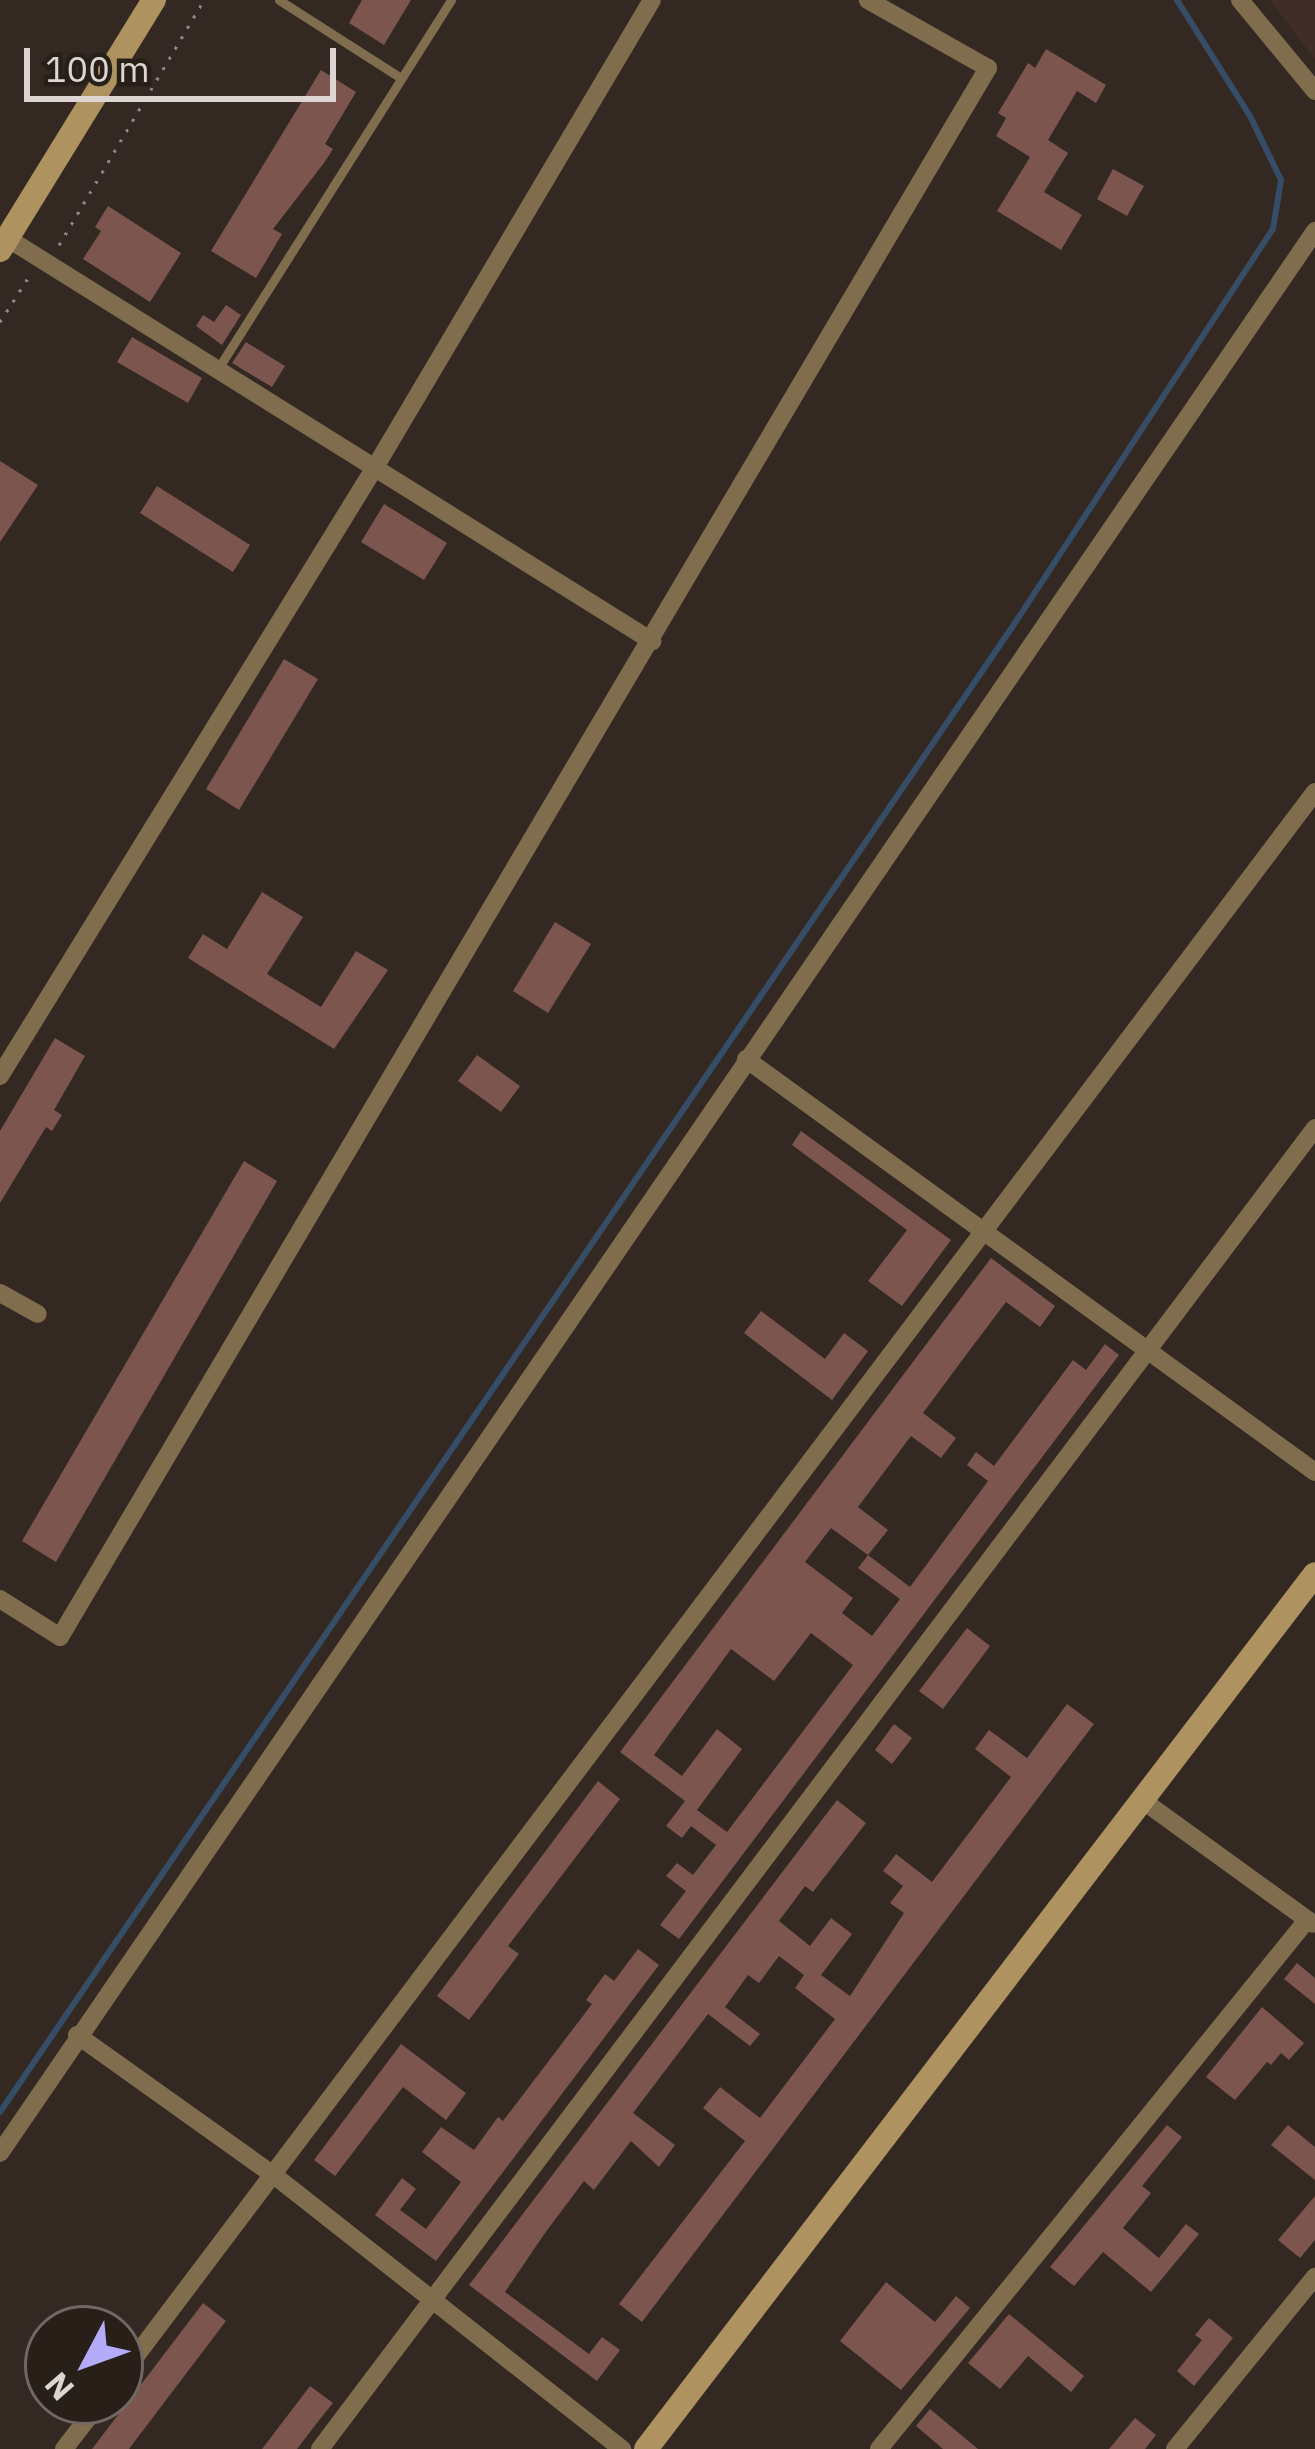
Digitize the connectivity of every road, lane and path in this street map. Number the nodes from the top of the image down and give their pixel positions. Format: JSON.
{"nodes":[{"id":1,"x":154,"y":0,"type":"edge"},
{"id":2,"x":204,"y":0,"type":"edge"},
{"id":3,"x":279,"y":0,"type":"edge"},
{"id":4,"x":451,"y":0,"type":"edge"},
{"id":5,"x":652,"y":0,"type":"edge"},
{"id":6,"x":868,"y":0,"type":"edge"},
{"id":7,"x":1240,"y":0,"type":"edge"},
{"id":8,"x":401,"y":78,"type":"junction"},
{"id":9,"x":1315,"y":91,"type":"edge"},
{"id":10,"x":1315,"y":231,"type":"edge"},
{"id":11,"x":4,"y":244,"type":"edge"},
{"id":12,"x":45,"y":260,"type":"junction"},
{"id":13,"x":0,"y":322,"type":"edge"},
{"id":14,"x":219,"y":367,"type":"junction"},
{"id":15,"x":377,"y":464,"type":"junction"},
{"id":16,"x":652,"y":640,"type":"junction"},
{"id":17,"x":1315,"y":792,"type":"edge"},
{"id":18,"x":746,"y":1059,"type":"junction"},
{"id":19,"x":0,"y":1076,"type":"edge"},
{"id":20,"x":1315,"y":1128,"type":"edge"},
{"id":21,"x":986,"y":1233,"type":"junction"},
{"id":22,"x":0,"y":1293,"type":"edge"},
{"id":23,"x":38,"y":1314,"type":"dead end"},
{"id":24,"x":1147,"y":1350,"type":"junction"},
{"id":25,"x":1315,"y":1472,"type":"edge"},
{"id":26,"x":1315,"y":1574,"type":"edge"},
{"id":27,"x":0,"y":1598,"type":"edge"},
{"id":28,"x":1142,"y":1801,"type":"junction"},
{"id":29,"x":1311,"y":1922,"type":"edge"},
{"id":30,"x":77,"y":2035,"type":"junction"},
{"id":31,"x":0,"y":2153,"type":"edge"},
{"id":32,"x":275,"y":2176,"type":"junction"},
{"id":33,"x":1315,"y":2277,"type":"edge"},
{"id":34,"x":431,"y":2302,"type":"junction"},
{"id":35,"x":144,"y":2346,"type":"edge"},
{"id":36,"x":82,"y":2425,"type":"edge"},
{"id":37,"x":64,"y":2449,"type":"edge"},
{"id":38,"x":320,"y":2449,"type":"edge"},
{"id":39,"x":622,"y":2449,"type":"edge"},
{"id":40,"x":646,"y":2449,"type":"edge"},
{"id":41,"x":879,"y":2449,"type":"edge"},
{"id":42,"x":1175,"y":2449,"type":"edge"}],
"edges":[{"from":1,"to":11,"type":"street"},
{"from":2,"to":12,"type":"path"},
{"from":3,"to":8,"type":"lane"},
{"from":4,"to":8,"type":"lane"},
{"from":5,"to":15,"type":"street"},
{"from":6,"to":16,"type":"street"},
{"from":7,"to":9,"type":"street"},
{"from":8,"to":14,"type":"lane"},
{"from":10,"to":18,"type":"street"},
{"from":11,"to":12,"type":"street"},
{"from":12,"to":13,"type":"path"},
{"from":12,"to":14,"type":"street"},
{"from":14,"to":15,"type":"street"},
{"from":15,"to":16,"type":"street"},
{"from":15,"to":19,"type":"street"},
{"from":16,"to":27,"type":"street"},
{"from":17,"to":21,"type":"street"},
{"from":18,"to":21,"type":"street"},
{"from":18,"to":30,"type":"street"},
{"from":20,"to":24,"type":"street"},
{"from":21,"to":24,"type":"street"},
{"from":21,"to":32,"type":"street"},
{"from":22,"to":23,"type":"street"},
{"from":24,"to":25,"type":"street"},
{"from":24,"to":34,"type":"street"},
{"from":26,"to":28,"type":"street"},
{"from":28,"to":29,"type":"street"},
{"from":28,"to":40,"type":"street"},
{"from":29,"to":41,"type":"street"},
{"from":30,"to":31,"type":"street"},
{"from":30,"to":32,"type":"street"},
{"from":32,"to":34,"type":"street"},
{"from":32,"to":35,"type":"street"},
{"from":33,"to":42,"type":"street"},
{"from":34,"to":38,"type":"street"},
{"from":34,"to":39,"type":"street"},
{"from":36,"to":37,"type":"street"}]}
